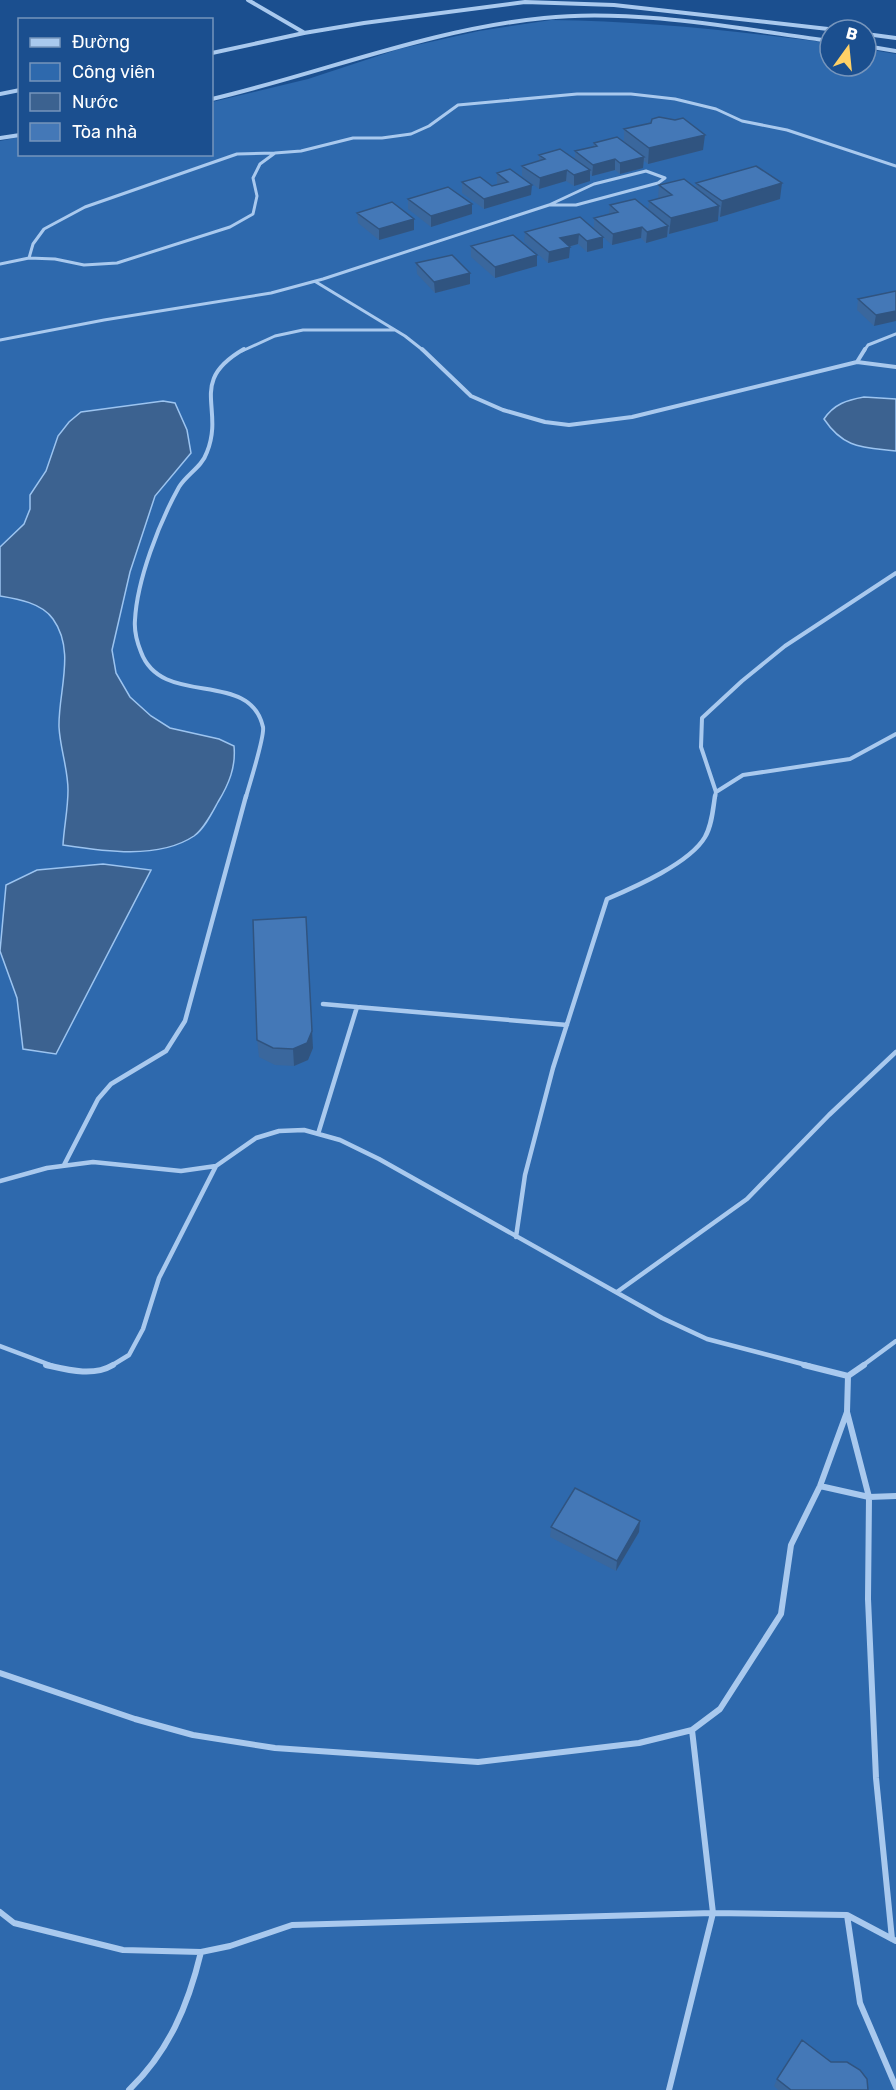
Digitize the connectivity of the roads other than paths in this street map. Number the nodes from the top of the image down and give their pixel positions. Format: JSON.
{"nodes":[{"id":1,"x":248,"y":0,"type":"edge"},
{"id":2,"x":523,"y":1,"type":"edge"},
{"id":3,"x":594,"y":2,"type":"edge"},
{"id":4,"x":818,"y":28,"type":"edge"},
{"id":5,"x":304,"y":33,"type":"junction"},
{"id":6,"x":878,"y":36,"type":"edge"},
{"id":7,"x":896,"y":38,"type":"edge"},
{"id":8,"x":818,"y":39,"type":"edge"},
{"id":9,"x":878,"y":48,"type":"edge"},
{"id":10,"x":896,"y":51,"type":"edge"},
{"id":11,"x":213,"y":53,"type":"edge"},
{"id":12,"x":18,"y":90,"type":"edge"},
{"id":13,"x":0,"y":94,"type":"edge"},
{"id":14,"x":213,"y":99,"type":"edge"},
{"id":15,"x":18,"y":135,"type":"edge"},
{"id":16,"x":0,"y":138,"type":"edge"},
{"id":17,"x":275,"y":153,"type":"junction"},
{"id":18,"x":896,"y":166,"type":"edge"},
{"id":19,"x":549,"y":205,"type":"junction"},
{"id":20,"x":29,"y":258,"type":"junction"},
{"id":21,"x":0,"y":264,"type":"edge"},
{"id":22,"x":316,"y":282,"type":"junction"},
{"id":23,"x":394,"y":330,"type":"junction"},
{"id":24,"x":896,"y":334,"type":"edge"},
{"id":25,"x":0,"y":340,"type":"edge"},
{"id":26,"x":857,"y":362,"type":"junction"},
{"id":27,"x":896,"y":367,"type":"edge"},
{"id":28,"x":896,"y":573,"type":"edge"},
{"id":29,"x":896,"y":734,"type":"edge"},
{"id":30,"x":716,"y":792,"type":"junction"},
{"id":31,"x":322,"y":1004,"type":"dead end"},
{"id":32,"x":357,"y":1007,"type":"junction"},
{"id":33,"x":567,"y":1025,"type":"junction"},
{"id":34,"x":896,"y":1052,"type":"edge"},
{"id":35,"x":318,"y":1134,"type":"junction"},
{"id":36,"x":64,"y":1166,"type":"junction"},
{"id":37,"x":216,"y":1166,"type":"junction"},
{"id":38,"x":0,"y":1181,"type":"edge"},
{"id":39,"x":516,"y":1237,"type":"junction"},
{"id":40,"x":617,"y":1292,"type":"junction"},
{"id":41,"x":896,"y":1341,"type":"edge"},
{"id":42,"x":0,"y":1346,"type":"edge"},
{"id":43,"x":848,"y":1377,"type":"junction"},
{"id":44,"x":847,"y":1412,"type":"junction"},
{"id":45,"x":820,"y":1486,"type":"junction"},
{"id":46,"x":896,"y":1496,"type":"edge"},
{"id":47,"x":870,"y":1497,"type":"junction"},
{"id":48,"x":0,"y":1673,"type":"edge"},
{"id":49,"x":692,"y":1730,"type":"junction"},
{"id":50,"x":0,"y":1912,"type":"edge"},
{"id":51,"x":713,"y":1912,"type":"junction"},
{"id":52,"x":847,"y":1915,"type":"junction"},
{"id":53,"x":894,"y":1940,"type":"edge"},
{"id":54,"x":201,"y":1952,"type":"junction"},
{"id":55,"x":896,"y":2087,"type":"edge"},
{"id":56,"x":129,"y":2090,"type":"edge"},
{"id":57,"x":669,"y":2090,"type":"edge"}],
"edges":[{"from":1,"to":5,"type":"street"},
{"from":2,"to":3,"type":"street"},
{"from":2,"to":5,"type":"street"},
{"from":3,"to":4,"type":"street"},
{"from":5,"to":11,"type":"street"},
{"from":6,"to":7,"type":"street"},
{"from":8,"to":14,"type":"street"},
{"from":9,"to":10,"type":"street"},
{"from":12,"to":13,"type":"street"},
{"from":15,"to":16,"type":"street"},
{"from":17,"to":18,"type":"lane"},
{"from":17,"to":20,"type":"lane"},
{"from":17,"to":20,"type":"lane"},
{"from":19,"to":19,"type":"lane"},
{"from":19,"to":22,"type":"lane"},
{"from":20,"to":21,"type":"lane"},
{"from":22,"to":23,"type":"lane"},
{"from":22,"to":25,"type":"lane"},
{"from":23,"to":26,"type":"lane"},
{"from":23,"to":36,"type":"lane"},
{"from":24,"to":26,"type":"lane"},
{"from":26,"to":27,"type":"lane"},
{"from":28,"to":30,"type":"lane"},
{"from":29,"to":30,"type":"lane"},
{"from":30,"to":33,"type":"lane"},
{"from":31,"to":32,"type":"lane"},
{"from":32,"to":33,"type":"lane"},
{"from":32,"to":35,"type":"lane"},
{"from":33,"to":39,"type":"lane"},
{"from":34,"to":40,"type":"lane"},
{"from":35,"to":37,"type":"lane"},
{"from":35,"to":39,"type":"lane"},
{"from":36,"to":37,"type":"lane"},
{"from":36,"to":38,"type":"lane"},
{"from":37,"to":42,"type":"lane"},
{"from":39,"to":40,"type":"lane"},
{"from":40,"to":43,"type":"lane"},
{"from":41,"to":43,"type":"lane"},
{"from":43,"to":44,"type":"lane"},
{"from":44,"to":45,"type":"lane"},
{"from":44,"to":47,"type":"lane"},
{"from":45,"to":47,"type":"lane"},
{"from":45,"to":49,"type":"lane"},
{"from":46,"to":47,"type":"lane"},
{"from":47,"to":53,"type":"lane"},
{"from":48,"to":49,"type":"lane"},
{"from":49,"to":51,"type":"lane"},
{"from":50,"to":54,"type":"lane"},
{"from":51,"to":52,"type":"lane"},
{"from":51,"to":54,"type":"lane"},
{"from":51,"to":57,"type":"lane"},
{"from":52,"to":53,"type":"lane"},
{"from":52,"to":55,"type":"lane"},
{"from":54,"to":56,"type":"lane"}]}
